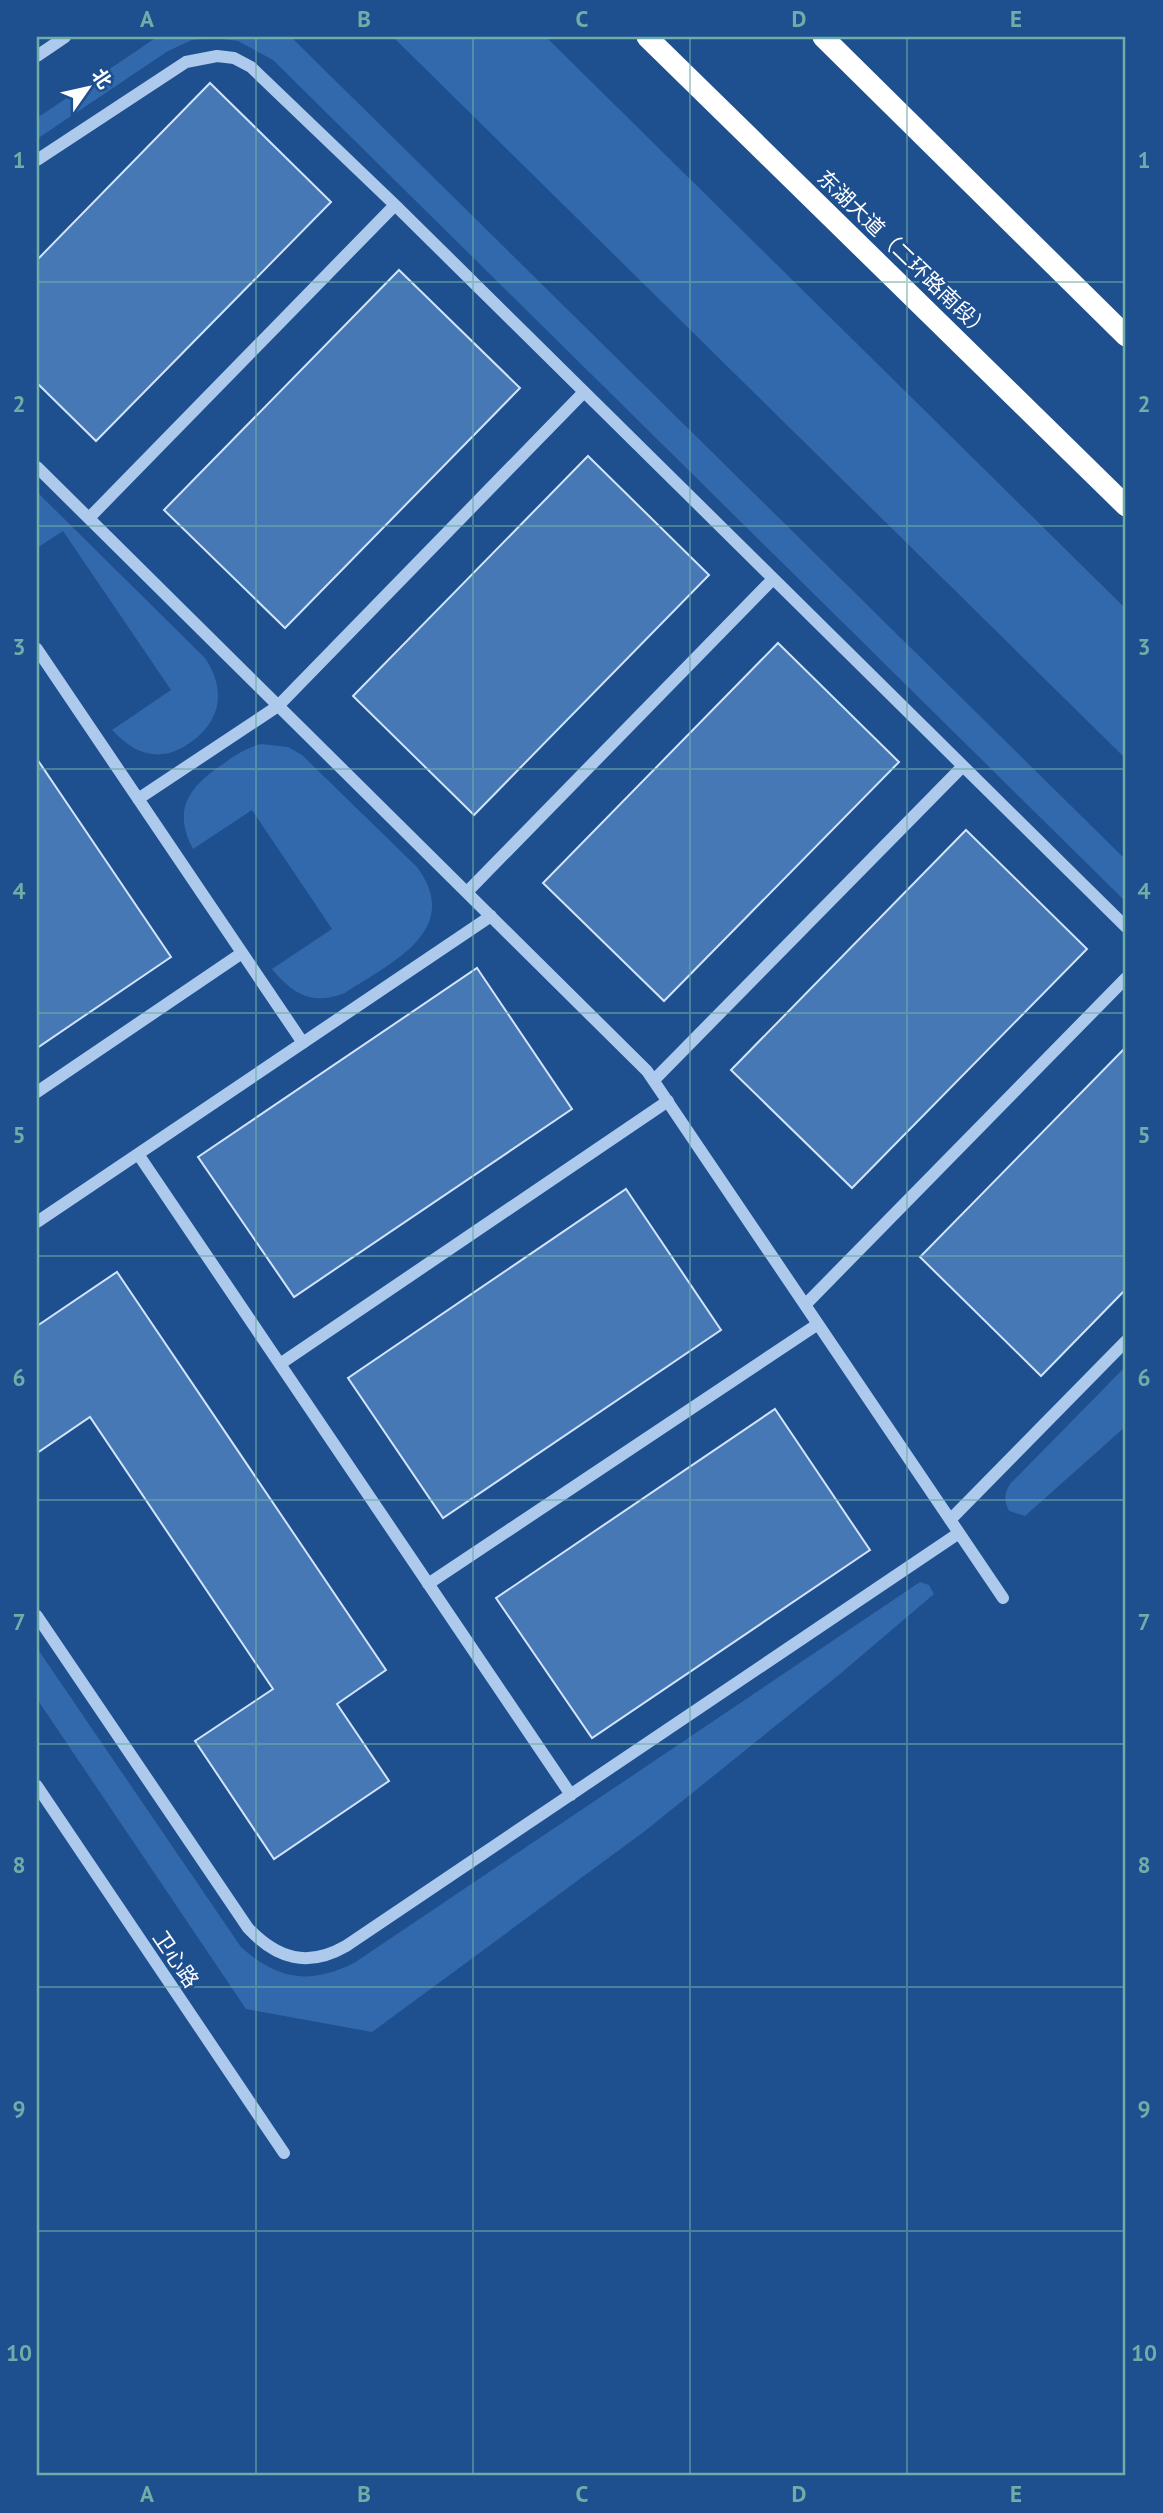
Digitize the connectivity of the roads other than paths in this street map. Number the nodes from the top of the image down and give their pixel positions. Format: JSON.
{"nodes":[{"id":1,"x":65,"y":37,"type":"edge"},
{"id":2,"x":647,"y":37,"type":"edge"},
{"id":3,"x":823,"y":37,"type":"edge"},
{"id":4,"x":37,"y":56,"type":"edge"},
{"id":5,"x":37,"y":160,"type":"edge"},
{"id":6,"x":395,"y":205,"type":"junction"},
{"id":7,"x":1126,"y":336,"type":"edge"},
{"id":8,"x":584,"y":392,"type":"junction"},
{"id":9,"x":37,"y":467,"type":"edge"},
{"id":10,"x":1126,"y":506,"type":"edge"},
{"id":11,"x":89,"y":519,"type":"junction"},
{"id":12,"x":773,"y":579,"type":"junction"},
{"id":13,"x":37,"y":649,"type":"edge"},
{"id":14,"x":278,"y":706,"type":"junction"},
{"id":15,"x":963,"y":766,"type":"junction"},
{"id":16,"x":138,"y":799,"type":"junction"},
{"id":17,"x":467,"y":892,"type":"junction"},
{"id":18,"x":491,"y":916,"type":"junction"},
{"id":19,"x":1126,"y":927,"type":"edge"},
{"id":20,"x":242,"y":953,"type":"junction"},
{"id":21,"x":1126,"y":978,"type":"edge"},
{"id":22,"x":303,"y":1043,"type":"junction"},
{"id":23,"x":654,"y":1080,"type":"junction"},
{"id":24,"x":37,"y":1092,"type":"edge"},
{"id":25,"x":668,"y":1101,"type":"junction"},
{"id":26,"x":138,"y":1154,"type":"junction"},
{"id":27,"x":37,"y":1222,"type":"edge"},
{"id":28,"x":805,"y":1305,"type":"junction"},
{"id":29,"x":818,"y":1324,"type":"junction"},
{"id":30,"x":1126,"y":1341,"type":"edge"},
{"id":31,"x":280,"y":1364,"type":"junction"},
{"id":32,"x":950,"y":1520,"type":"junction"},
{"id":33,"x":959,"y":1533,"type":"junction"},
{"id":34,"x":428,"y":1584,"type":"junction"},
{"id":35,"x":1003,"y":1598,"type":"dead end"},
{"id":36,"x":37,"y":1616,"type":"edge"},
{"id":37,"x":37,"y":1786,"type":"edge"},
{"id":38,"x":571,"y":1795,"type":"junction"},
{"id":39,"x":284,"y":2154,"type":"dead end"}],
"edges":[{"from":1,"to":4,"type":"street"},
{"from":2,"to":10,"type":"highway","name":"东湖大道（二环路南段）"},
{"from":3,"to":7,"type":"highway"},
{"from":5,"to":6,"type":"street"},
{"from":6,"to":8,"type":"street"},
{"from":6,"to":11,"type":"street"},
{"from":8,"to":12,"type":"street"},
{"from":8,"to":14,"type":"street"},
{"from":9,"to":11,"type":"street"},
{"from":11,"to":14,"type":"street"},
{"from":12,"to":15,"type":"street"},
{"from":12,"to":17,"type":"street"},
{"from":13,"to":16,"type":"street"},
{"from":14,"to":16,"type":"street"},
{"from":14,"to":17,"type":"street"},
{"from":15,"to":19,"type":"street"},
{"from":15,"to":23,"type":"street"},
{"from":16,"to":20,"type":"street"},
{"from":17,"to":18,"type":"street"},
{"from":18,"to":22,"type":"street"},
{"from":18,"to":23,"type":"street"},
{"from":20,"to":22,"type":"street"},
{"from":20,"to":24,"type":"street"},
{"from":21,"to":28,"type":"street"},
{"from":22,"to":26,"type":"street"},
{"from":23,"to":25,"type":"street"},
{"from":25,"to":28,"type":"street"},
{"from":25,"to":31,"type":"street"},
{"from":26,"to":27,"type":"street"},
{"from":26,"to":31,"type":"street"},
{"from":28,"to":29,"type":"street"},
{"from":29,"to":32,"type":"street"},
{"from":29,"to":34,"type":"street"},
{"from":30,"to":32,"type":"street"},
{"from":31,"to":34,"type":"street"},
{"from":32,"to":33,"type":"street"},
{"from":33,"to":35,"type":"street"},
{"from":33,"to":38,"type":"street"},
{"from":34,"to":38,"type":"street"},
{"from":36,"to":38,"type":"street"},
{"from":37,"to":39,"type":"street","name":"卫心路"}]}
